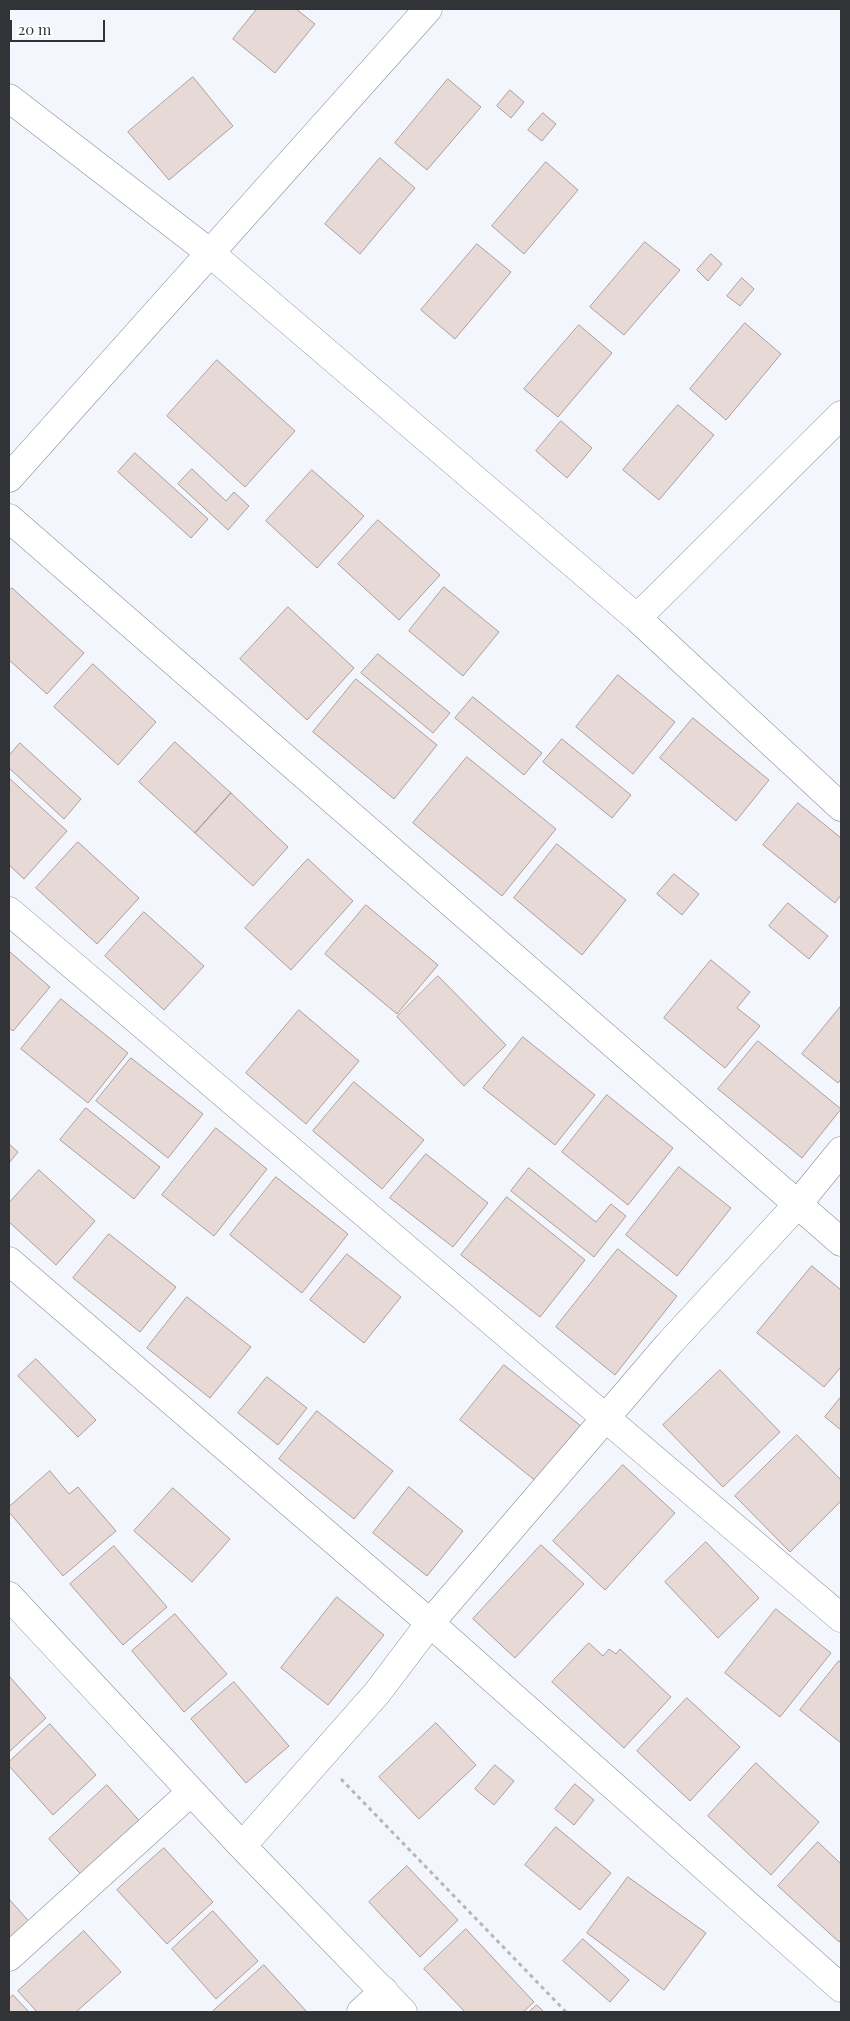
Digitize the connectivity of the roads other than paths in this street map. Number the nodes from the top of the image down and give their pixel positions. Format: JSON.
{"nodes":[{"id":1,"x":428,"y":9,"type":"edge"},
{"id":2,"x":9,"y":98,"type":"edge"},
{"id":3,"x":209,"y":252,"type":"junction"},
{"id":4,"x":841,"y":415,"type":"edge"},
{"id":5,"x":9,"y":478,"type":"edge"},
{"id":6,"x":9,"y":518,"type":"edge"},
{"id":7,"x":637,"y":618,"type":"junction"},
{"id":8,"x":841,"y":807,"type":"edge"},
{"id":9,"x":9,"y":911,"type":"edge"},
{"id":10,"x":841,"y":1152,"type":"edge"},
{"id":11,"x":797,"y":1205,"type":"junction"},
{"id":12,"x":841,"y":1242,"type":"edge"},
{"id":13,"x":9,"y":1261,"type":"edge"},
{"id":14,"x":606,"y":1418,"type":"junction"},
{"id":15,"x":9,"y":1596,"type":"edge"},
{"id":16,"x":841,"y":1618,"type":"edge"},
{"id":17,"x":430,"y":1623,"type":"junction"},
{"id":18,"x":191,"y":1792,"type":"junction"},
{"id":19,"x":242,"y":1846,"type":"junction"},
{"id":20,"x":9,"y":1957,"type":"edge"},
{"id":21,"x":841,"y":1988,"type":"edge"},
{"id":22,"x":384,"y":1991,"type":"junction"},
{"id":23,"x":361,"y":2012,"type":"edge"},
{"id":24,"x":402,"y":2012,"type":"edge"}],
"edges":[{"from":1,"to":3,"type":"street"},
{"from":2,"to":3,"type":"street"},
{"from":3,"to":5,"type":"street"},
{"from":3,"to":7,"type":"street"},
{"from":4,"to":7,"type":"street"},
{"from":6,"to":11,"type":"street"},
{"from":7,"to":8,"type":"street"},
{"from":9,"to":14,"type":"street"},
{"from":10,"to":11,"type":"street"},
{"from":11,"to":12,"type":"street"},
{"from":11,"to":14,"type":"street"},
{"from":13,"to":17,"type":"street"},
{"from":14,"to":16,"type":"street"},
{"from":14,"to":17,"type":"street"},
{"from":15,"to":18,"type":"street"},
{"from":17,"to":19,"type":"street"},
{"from":17,"to":21,"type":"street"},
{"from":18,"to":19,"type":"street"},
{"from":18,"to":20,"type":"street"},
{"from":19,"to":22,"type":"street"},
{"from":22,"to":23,"type":"street"},
{"from":22,"to":24,"type":"street"}]}
